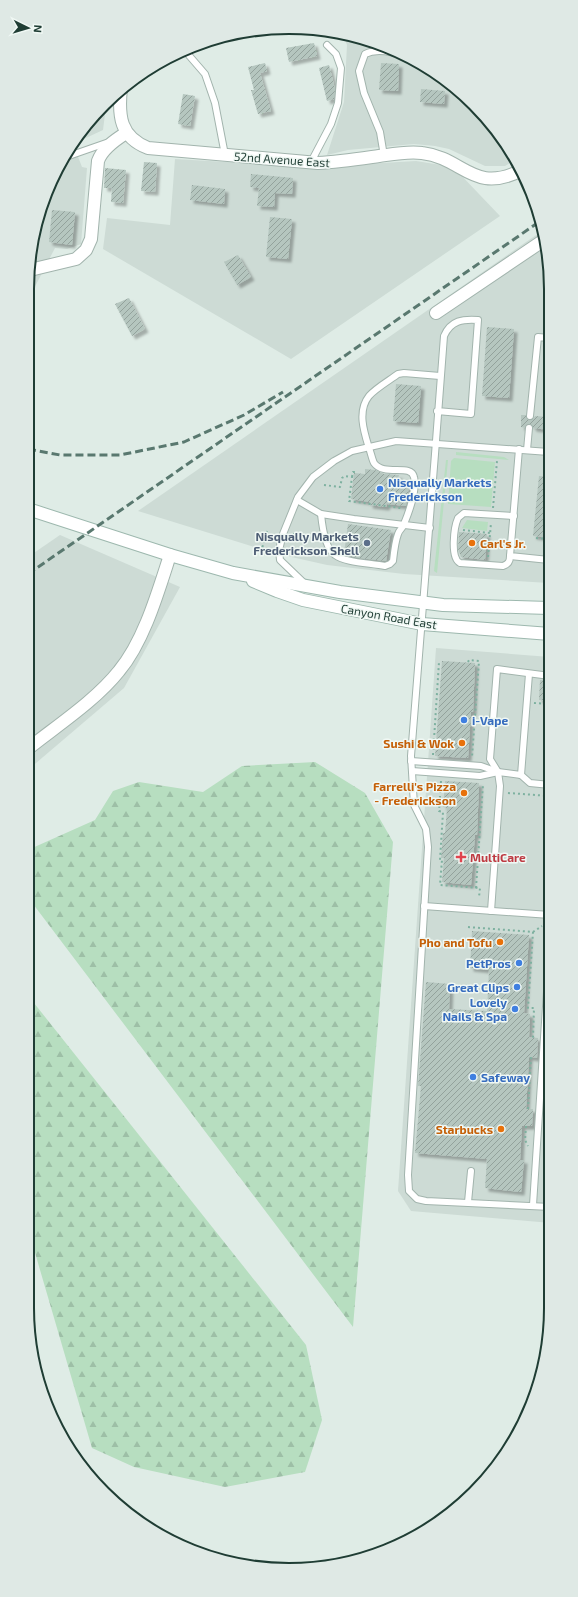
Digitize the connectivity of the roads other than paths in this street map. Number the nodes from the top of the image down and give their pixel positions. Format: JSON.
{"nodes":[{"id":1,"x":327,"y":45,"type":"dead end"},
{"id":2,"x":383,"y":52,"type":"edge"},
{"id":3,"x":188,"y":54,"type":"edge"},
{"id":4,"x":121,"y":97,"type":"edge"},
{"id":5,"x":126,"y":133,"type":"junction"},
{"id":6,"x":114,"y":140,"type":"junction"},
{"id":7,"x":72,"y":155,"type":"edge"},
{"id":8,"x":226,"y":155,"type":"junction"},
{"id":9,"x":384,"y":156,"type":"junction"},
{"id":10,"x":311,"y":162,"type":"junction"},
{"id":11,"x":516,"y":173,"type":"edge"},
{"id":12,"x":540,"y":243,"type":"edge"},
{"id":13,"x":35,"y":269,"type":"edge"},
{"id":14,"x":436,"y":313,"type":"dead end"},
{"id":15,"x":544,"y":338,"type":"edge"},
{"id":16,"x":440,"y":376,"type":"junction"},
{"id":17,"x":437,"y":412,"type":"junction"},
{"id":18,"x":530,"y":416,"type":"dead end"},
{"id":19,"x":529,"y":428,"type":"dead end"},
{"id":20,"x":436,"y":444,"type":"junction"},
{"id":21,"x":369,"y":447,"type":"junction"},
{"id":22,"x":519,"y":449,"type":"junction"},
{"id":23,"x":527,"y":450,"type":"junction"},
{"id":24,"x":544,"y":452,"type":"edge"},
{"id":25,"x":297,"y":500,"type":"junction"},
{"id":26,"x":34,"y":511,"type":"edge"},
{"id":27,"x":321,"y":514,"type":"junction"},
{"id":28,"x":514,"y":516,"type":"junction"},
{"id":29,"x":404,"y":526,"type":"junction"},
{"id":30,"x":430,"y":528,"type":"junction"},
{"id":31,"x":170,"y":555,"type":"junction"},
{"id":32,"x":510,"y":556,"type":"junction"},
{"id":33,"x":544,"y":559,"type":"edge"},
{"id":34,"x":233,"y":573,"type":"junction"},
{"id":35,"x":307,"y":586,"type":"junction"},
{"id":36,"x":424,"y":603,"type":"junction"},
{"id":37,"x":544,"y":608,"type":"edge"},
{"id":38,"x":422,"y":624,"type":"junction"},
{"id":39,"x":544,"y":634,"type":"edge"},
{"id":40,"x":529,"y":674,"type":"junction"},
{"id":41,"x":544,"y":675,"type":"edge"},
{"id":42,"x":34,"y":744,"type":"edge"},
{"id":43,"x":411,"y":761,"type":"junction"},
{"id":44,"x":412,"y":771,"type":"junction"},
{"id":45,"x":498,"y":772,"type":"junction"},
{"id":46,"x":521,"y":775,"type":"junction"},
{"id":47,"x":544,"y":784,"type":"edge"},
{"id":48,"x":424,"y":906,"type":"junction"},
{"id":49,"x":491,"y":911,"type":"junction"},
{"id":50,"x":544,"y":915,"type":"edge"},
{"id":51,"x":544,"y":1038,"type":"edge"},
{"id":52,"x":471,"y":1171,"type":"dead end"},
{"id":53,"x":468,"y":1202,"type":"junction"},
{"id":54,"x":533,"y":1206,"type":"junction"},
{"id":55,"x":544,"y":1207,"type":"edge"}],
"edges":[{"from":1,"to":10,"type":"lane"},
{"from":2,"to":9,"type":"lane"},
{"from":3,"to":8,"type":"lane"},
{"from":4,"to":5,"type":"street"},
{"from":5,"to":6,"type":"street"},
{"from":5,"to":8,"type":"street","name":"52nd Avenue East"},
{"from":6,"to":7,"type":"lane"},
{"from":6,"to":13,"type":"street"},
{"from":8,"to":10,"type":"street","name":"52nd Avenue East"},
{"from":9,"to":10,"type":"street","name":"52nd Avenue East"},
{"from":9,"to":11,"type":"street","name":"52nd Avenue East"},
{"from":12,"to":14,"type":"street"},
{"from":15,"to":18,"type":"lane"},
{"from":16,"to":17,"type":"lane"},
{"from":16,"to":17,"type":"lane"},
{"from":16,"to":21,"type":"lane"},
{"from":17,"to":20,"type":"lane"},
{"from":19,"to":23,"type":"lane"},
{"from":20,"to":21,"type":"lane"},
{"from":20,"to":22,"type":"lane"},
{"from":20,"to":30,"type":"lane"},
{"from":21,"to":25,"type":"lane"},
{"from":21,"to":29,"type":"lane"},
{"from":22,"to":23,"type":"lane"},
{"from":22,"to":28,"type":"lane"},
{"from":23,"to":24,"type":"lane"},
{"from":25,"to":27,"type":"lane"},
{"from":25,"to":35,"type":"lane"},
{"from":26,"to":31,"type":"street","name":"Canyon Road East"},
{"from":27,"to":29,"type":"lane"},
{"from":27,"to":29,"type":"lane"},
{"from":28,"to":32,"type":"lane"},
{"from":28,"to":32,"type":"lane"},
{"from":29,"to":30,"type":"lane"},
{"from":30,"to":36,"type":"lane"},
{"from":31,"to":34,"type":"street","name":"Canyon Road East"},
{"from":31,"to":42,"type":"street"},
{"from":32,"to":33,"type":"lane"},
{"from":34,"to":35,"type":"street","name":"Canyon Road East"},
{"from":34,"to":38,"type":"street","name":"Canyon Road East"},
{"from":35,"to":36,"type":"street","name":"Canyon Road East"},
{"from":36,"to":37,"type":"street","name":"Canyon Road East"},
{"from":36,"to":38,"type":"lane"},
{"from":38,"to":39,"type":"street","name":"Canyon Road East"},
{"from":38,"to":43,"type":"lane"},
{"from":40,"to":41,"type":"lane"},
{"from":40,"to":45,"type":"lane"},
{"from":40,"to":46,"type":"lane"},
{"from":43,"to":44,"type":"lane"},
{"from":43,"to":45,"type":"lane"},
{"from":44,"to":45,"type":"lane"},
{"from":44,"to":48,"type":"lane"},
{"from":45,"to":46,"type":"lane"},
{"from":45,"to":49,"type":"lane"},
{"from":46,"to":47,"type":"lane"},
{"from":48,"to":49,"type":"lane"},
{"from":48,"to":53,"type":"lane"},
{"from":49,"to":50,"type":"lane"},
{"from":51,"to":54,"type":"lane"},
{"from":52,"to":53,"type":"lane"},
{"from":53,"to":54,"type":"lane"},
{"from":54,"to":55,"type":"lane"}]}
